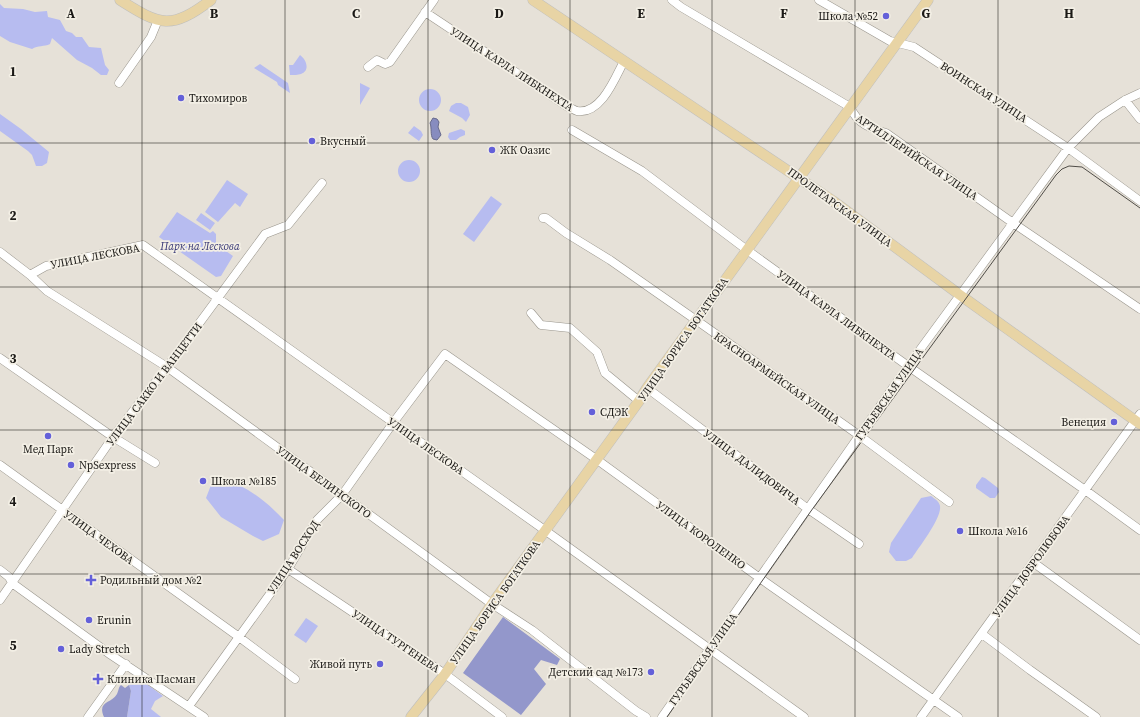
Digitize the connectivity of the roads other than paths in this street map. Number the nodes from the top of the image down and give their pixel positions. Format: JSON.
{"nodes":[{"id":1,"x":120,"y":0,"type":"edge"},
{"id":2,"x":211,"y":0,"type":"edge"},
{"id":3,"x":434,"y":0,"type":"edge"},
{"id":4,"x":533,"y":0,"type":"edge"},
{"id":5,"x":672,"y":0,"type":"edge"},
{"id":6,"x":819,"y":0,"type":"edge"},
{"id":7,"x":928,"y":0,"type":"edge"},
{"id":8,"x":425,"y":12,"type":"junction"},
{"id":9,"x":160,"y":20,"type":"junction"},
{"id":10,"x":898,"y":42,"type":"junction"},
{"id":11,"x":624,"y":61,"type":"junction"},
{"id":12,"x":368,"y":67,"type":"dead end"},
{"id":13,"x":119,"y":83,"type":"dead end"},
{"id":14,"x":1140,"y":93,"type":"edge"},
{"id":15,"x":1125,"y":100,"type":"junction"},
{"id":16,"x":850,"y":107,"type":"junction"},
{"id":17,"x":1140,"y":119,"type":"edge"},
{"id":18,"x":572,"y":130,"type":"dead end"},
{"id":19,"x":1068,"y":148,"type":"junction"},
{"id":20,"x":799,"y":177,"type":"junction"},
{"id":21,"x":322,"y":183,"type":"dead end"},
{"id":22,"x":1140,"y":200,"type":"edge"},
{"id":23,"x":543,"y":218,"type":"dead end"},
{"id":24,"x":1013,"y":223,"type":"junction"},
{"id":25,"x":747,"y":250,"type":"junction"},
{"id":26,"x":0,"y":252,"type":"edge"},
{"id":27,"x":30,"y":275,"type":"junction"},
{"id":28,"x":960,"y":295,"type":"junction"},
{"id":29,"x":218,"y":298,"type":"junction"},
{"id":30,"x":1140,"y":309,"type":"edge"},
{"id":31,"x":531,"y":313,"type":"dead end"},
{"id":32,"x":696,"y":320,"type":"junction"},
{"id":33,"x":445,"y":354,"type":"joint"},
{"id":34,"x":0,"y":358,"type":"edge"},
{"id":35,"x":908,"y":366,"type":"junction"},
{"id":36,"x":167,"y":367,"type":"junction"},
{"id":37,"x":647,"y":388,"type":"junction"},
{"id":38,"x":639,"y":402,"type":"junction"},
{"id":39,"x":1138,"y":420,"type":"edge"},
{"id":40,"x":393,"y":422,"type":"junction"},
{"id":41,"x":860,"y":436,"type":"junction"},
{"id":42,"x":113,"y":437,"type":"junction"},
{"id":43,"x":596,"y":459,"type":"junction"},
{"id":44,"x":155,"y":463,"type":"dead end"},
{"id":45,"x":0,"y":465,"type":"edge"},
{"id":46,"x":1085,"y":490,"type":"junction"},
{"id":47,"x":342,"y":495,"type":"junction"},
{"id":48,"x":949,"y":502,"type":"dead end"},
{"id":49,"x":808,"y":509,"type":"junction"},
{"id":50,"x":61,"y":510,"type":"junction"},
{"id":51,"x":1140,"y":530,"type":"edge"},
{"id":52,"x":546,"y":531,"type":"junction"},
{"id":53,"x":859,"y":544,"type":"dead end"},
{"id":54,"x":1034,"y":563,"type":"junction"},
{"id":55,"x":288,"y":569,"type":"junction"},
{"id":56,"x":0,"y":570,"type":"edge"},
{"id":57,"x":760,"y":578,"type":"junction"},
{"id":58,"x":12,"y":583,"type":"junction"},
{"id":59,"x":0,"y":600,"type":"edge"},
{"id":60,"x":492,"y":604,"type":"junction"},
{"id":61,"x":982,"y":634,"type":"junction"},
{"id":62,"x":239,"y":637,"type":"junction"},
{"id":63,"x":1140,"y":640,"type":"edge"},
{"id":64,"x":710,"y":649,"type":"junction"},
{"id":65,"x":126,"y":664,"type":"junction"},
{"id":66,"x":445,"y":674,"type":"junction"},
{"id":67,"x":295,"y":680,"type":"dead end"},
{"id":68,"x":934,"y":700,"type":"junction"},
{"id":69,"x":189,"y":706,"type":"junction"},
{"id":70,"x":88,"y":717,"type":"edge"},
{"id":71,"x":204,"y":717,"type":"edge"},
{"id":72,"x":412,"y":717,"type":"edge"},
{"id":73,"x":502,"y":717,"type":"edge"},
{"id":74,"x":646,"y":717,"type":"edge"},
{"id":75,"x":662,"y":717,"type":"edge"},
{"id":76,"x":804,"y":717,"type":"edge"},
{"id":77,"x":922,"y":717,"type":"edge"},
{"id":78,"x":958,"y":717,"type":"edge"},
{"id":79,"x":1096,"y":717,"type":"edge"}],
"edges":[{"from":1,"to":9,"type":"main road"},
{"from":2,"to":9,"type":"main road"},
{"from":3,"to":8,"type":"street"},
{"from":4,"to":11,"type":"main road","name":"ПРОЛЕТАРСКАЯ УЛИЦА"},
{"from":5,"to":16,"type":"street","name":"АРТИЛЛЕРИЙСКАЯ УЛИЦА"},
{"from":6,"to":10,"type":"street","name":"ВОИНСКАЯ УЛИЦА"},
{"from":7,"to":10,"type":"main road","name":"УЛИЦА БОРИСА БОГАТКОВА"},
{"from":8,"to":11,"type":"street","name":"УЛИЦА КАРЛА ЛИБКНЕХТА"},
{"from":8,"to":12,"type":"street"},
{"from":9,"to":13,"type":"street"},
{"from":10,"to":16,"type":"main road","name":"УЛИЦА БОРИСА БОГАТКОВА"},
{"from":10,"to":19,"type":"street","name":"ВОИНСКАЯ УЛИЦА"},
{"from":11,"to":20,"type":"main road","name":"ПРОЛЕТАРСКАЯ УЛИЦА"},
{"from":14,"to":15,"type":"street","name":"ГУРЬЕВСКАЯ УЛИЦА"},
{"from":15,"to":17,"type":"street"},
{"from":15,"to":19,"type":"street","name":"ГУРЬЕВСКАЯ УЛИЦА"},
{"from":16,"to":20,"type":"main road","name":"УЛИЦА БОРИСА БОГАТКОВА"},
{"from":16,"to":24,"type":"street","name":"АРТИЛЛЕРИЙСКАЯ УЛИЦА"},
{"from":18,"to":25,"type":"street","name":"УЛИЦА КАРЛА ЛИБКНЕХТА"},
{"from":19,"to":22,"type":"street","name":"ВОИНСКАЯ УЛИЦА"},
{"from":19,"to":24,"type":"street","name":"ГУРЬЕВСКАЯ УЛИЦА"},
{"from":20,"to":25,"type":"main road","name":"УЛИЦА БОРИСА БОГАТКОВА"},
{"from":20,"to":28,"type":"main road","name":"ПРОЛЕТАРСКАЯ УЛИЦА"},
{"from":21,"to":29,"type":"street","name":"УЛИЦА САККО И ВАНЦЕТТИ"},
{"from":23,"to":32,"type":"street","name":"КРАСНОАРМЕЙСКАЯ УЛИЦА"},
{"from":24,"to":28,"type":"street","name":"ГУРЬЕВСКАЯ УЛИЦА"},
{"from":24,"to":30,"type":"street","name":"АРТИЛЛЕРИЙСКАЯ УЛИЦА"},
{"from":25,"to":32,"type":"main road","name":"УЛИЦА БОРИСА БОГАТКОВА"},
{"from":25,"to":35,"type":"street","name":"УЛИЦА КАРЛА ЛИБКНЕХТА"},
{"from":26,"to":27,"type":"street","name":"УЛИЦА БЕЛИНСКОГО"},
{"from":27,"to":29,"type":"street","name":"УЛИЦА ЛЕСКОВА"},
{"from":27,"to":36,"type":"street","name":"УЛИЦА БЕЛИНСКОГО"},
{"from":28,"to":35,"type":"street","name":"ГУРЬЕВСКАЯ УЛИЦА"},
{"from":28,"to":39,"type":"main road","name":"ПРОЛЕТАРСКАЯ УЛИЦА"},
{"from":29,"to":36,"type":"street","name":"УЛИЦА САККО И ВАНЦЕТТИ"},
{"from":29,"to":40,"type":"street","name":"УЛИЦА ЛЕСКОВА"},
{"from":31,"to":38,"type":"street"},
{"from":32,"to":37,"type":"main road","name":"УЛИЦА БОРИСА БОГАТКОВА"},
{"from":32,"to":41,"type":"street","name":"КРАСНОАРМЕЙСКАЯ УЛИЦА"},
{"from":33,"to":40,"type":"street","name":"УЛИЦА ВОСХОД"},
{"from":33,"to":43,"type":"street","name":"УЛИЦА КОРОЛЕНКО"},
{"from":34,"to":42,"type":"street"},
{"from":35,"to":41,"type":"street","name":"ГУРЬЕВСКАЯ УЛИЦА"},
{"from":35,"to":46,"type":"street","name":"УЛИЦА КАРЛА ЛИБКНЕХТА"},
{"from":36,"to":42,"type":"street","name":"УЛИЦА САККО И ВАНЦЕТТИ"},
{"from":36,"to":47,"type":"street","name":"УЛИЦА БЕЛИНСКОГО"},
{"from":37,"to":38,"type":"main road","name":"УЛИЦА БОРИСА БОГАТКОВА"},
{"from":37,"to":49,"type":"street","name":"УЛИЦА ДАЛИДОВИЧА"},
{"from":38,"to":43,"type":"main road","name":"УЛИЦА БОРИСА БОГАТКОВА"},
{"from":39,"to":46,"type":"street","name":"УЛИЦА ДОБРОЛЮБОВА"},
{"from":40,"to":47,"type":"street","name":"УЛИЦА ВОСХОД"},
{"from":40,"to":52,"type":"street","name":"УЛИЦА ЛЕСКОВА"},
{"from":41,"to":48,"type":"street","name":"КРАСНОАРМЕЙСКАЯ УЛИЦА"},
{"from":41,"to":49,"type":"street","name":"ГУРЬЕВСКАЯ УЛИЦА"},
{"from":42,"to":44,"type":"street"},
{"from":42,"to":50,"type":"street","name":"УЛИЦА САККО И ВАНЦЕТТИ"},
{"from":43,"to":52,"type":"main road","name":"УЛИЦА БОРИСА БОГАТКОВА"},
{"from":43,"to":57,"type":"street","name":"УЛИЦА КОРОЛЕНКО"},
{"from":45,"to":50,"type":"street","name":"УЛИЦА ЧЕХОВА"},
{"from":46,"to":51,"type":"street","name":"УЛИЦА КАРЛА ЛИБКНЕХТА"},
{"from":46,"to":54,"type":"street","name":"УЛИЦА ДОБРОЛЮБОВА"},
{"from":47,"to":55,"type":"street","name":"УЛИЦА ВОСХОД"},
{"from":47,"to":60,"type":"street","name":"УЛИЦА БЕЛИНСКОГО"},
{"from":49,"to":53,"type":"street","name":"УЛИЦА ДАЛИДОВИЧА"},
{"from":49,"to":57,"type":"street","name":"ГУРЬЕВСКАЯ УЛИЦА"},
{"from":50,"to":58,"type":"street","name":"УЛИЦА САККО И ВАНЦЕТТИ"},
{"from":50,"to":62,"type":"street","name":"УЛИЦА ЧЕХОВА"},
{"from":52,"to":60,"type":"main road","name":"УЛИЦА БОРИСА БОГАТКОВА"},
{"from":52,"to":64,"type":"street","name":"УЛИЦА ЛЕСКОВА"},
{"from":54,"to":61,"type":"street","name":"УЛИЦА ДОБРОЛЮБОВА"},
{"from":54,"to":63,"type":"street"},
{"from":55,"to":62,"type":"street","name":"УЛИЦА ВОСХОД"},
{"from":55,"to":66,"type":"street","name":"УЛИЦА ТУРГЕНЕВА"},
{"from":56,"to":58,"type":"street"},
{"from":57,"to":64,"type":"street","name":"ГУРЬЕВСКАЯ УЛИЦА"},
{"from":57,"to":68,"type":"street","name":"УЛИЦА КОРОЛЕНКО"},
{"from":58,"to":59,"type":"street","name":"УЛИЦА САККО И ВАНЦЕТТИ"},
{"from":58,"to":65,"type":"street"},
{"from":60,"to":66,"type":"main road","name":"УЛИЦА БОРИСА БОГАТКОВА"},
{"from":60,"to":74,"type":"street","name":"УЛИЦА БЕЛИНСКОГО"},
{"from":61,"to":68,"type":"street","name":"УЛИЦА ДОБРОЛЮБОВА"},
{"from":61,"to":79,"type":"street"},
{"from":62,"to":67,"type":"street","name":"УЛИЦА ЧЕХОВА"},
{"from":62,"to":69,"type":"street","name":"УЛИЦА ВОСХОД"},
{"from":64,"to":75,"type":"street","name":"ГУРЬЕВСКАЯ УЛИЦА"},
{"from":64,"to":76,"type":"street","name":"УЛИЦА ЛЕСКОВА"},
{"from":65,"to":69,"type":"street"},
{"from":65,"to":70,"type":"street"},
{"from":66,"to":72,"type":"main road","name":"УЛИЦА БОРИСА БОГАТКОВА"},
{"from":66,"to":73,"type":"street","name":"УЛИЦА ТУРГЕНЕВА"},
{"from":68,"to":77,"type":"street","name":"УЛИЦА ДОБРОЛЮБОВА"},
{"from":68,"to":78,"type":"street","name":"УЛИЦА КОРОЛЕНКО"},
{"from":69,"to":71,"type":"street"}]}
